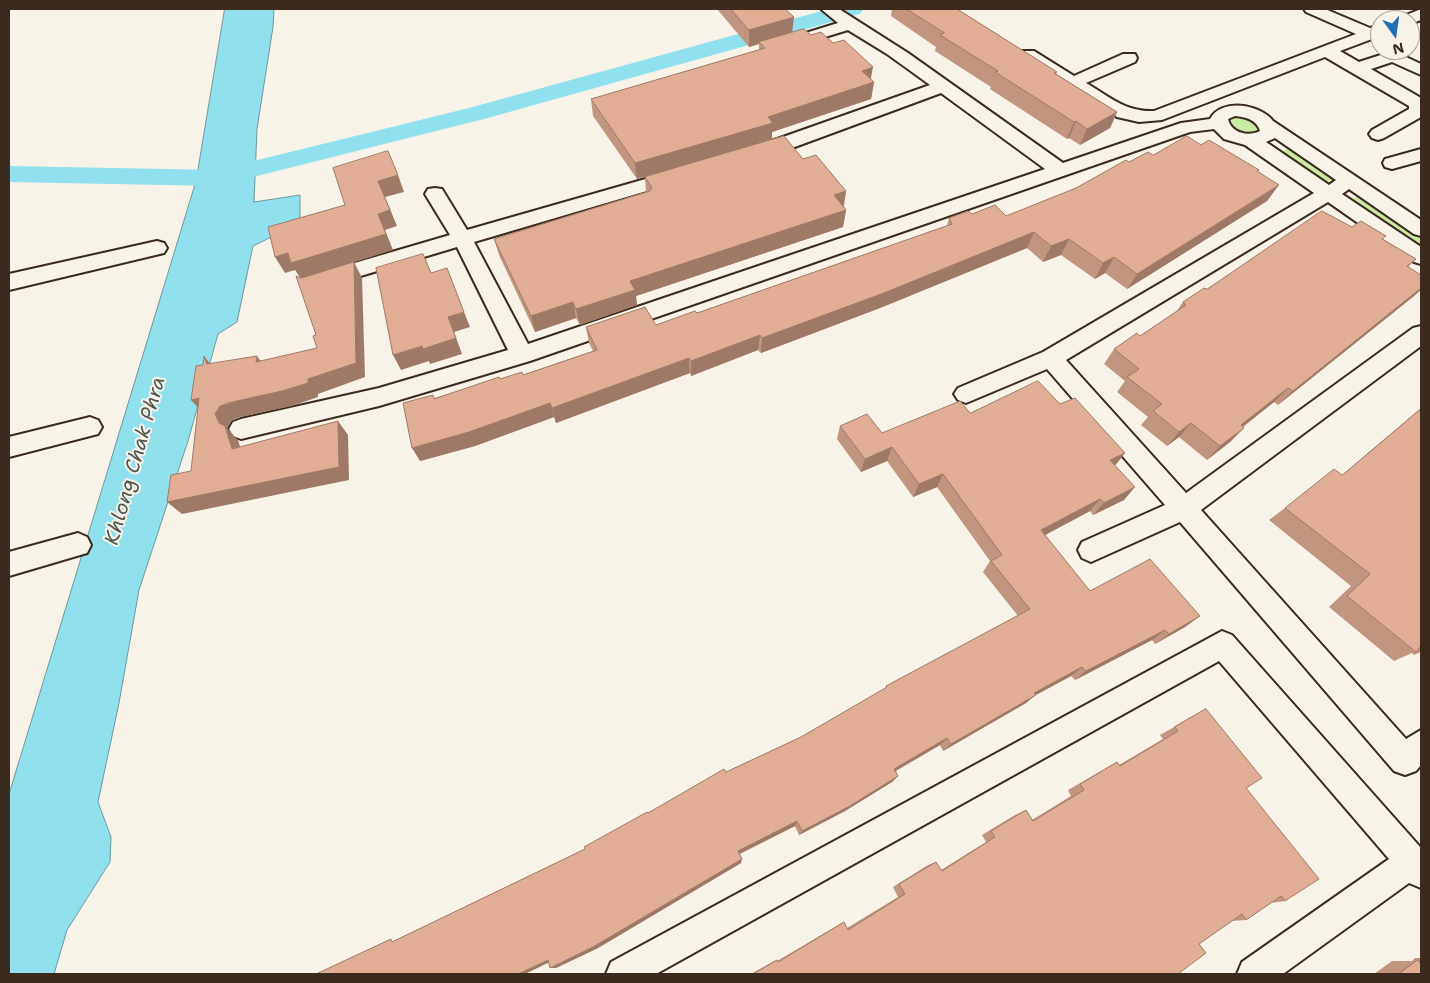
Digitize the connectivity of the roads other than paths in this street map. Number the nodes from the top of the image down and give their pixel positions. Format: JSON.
{"nodes":[{"id":1,"x":828,"y":9,"type":"edge"},
{"id":2,"x":1312,"y":9,"type":"edge"},
{"id":3,"x":848,"y":25,"type":"junction"},
{"id":4,"x":1370,"y":30,"type":"edge"},
{"id":5,"x":1370,"y":34,"type":"edge"},
{"id":6,"x":1014,"y":46,"type":"edge"},
{"id":7,"x":774,"y":47,"type":"edge"},
{"id":8,"x":1327,"y":51,"type":"junction"},
{"id":9,"x":1129,"y":58,"type":"dead end"},
{"id":10,"x":1358,"y":68,"type":"junction"},
{"id":11,"x":1421,"y":70,"type":"edge"},
{"id":12,"x":1072,"y":83,"type":"junction"},
{"id":13,"x":944,"y":86,"type":"junction"},
{"id":14,"x":1220,"y":123,"type":"junction"},
{"id":15,"x":1268,"y":125,"type":"junction"},
{"id":16,"x":1378,"y":134,"type":"dead end"},
{"id":17,"x":1250,"y":140,"type":"junction"},
{"id":18,"x":1421,"y":155,"type":"edge"},
{"id":19,"x":737,"y":158,"type":"edge"},
{"id":20,"x":1392,"y":163,"type":"dead end"},
{"id":21,"x":1061,"y":171,"type":"junction"},
{"id":22,"x":690,"y":172,"type":"edge"},
{"id":23,"x":1349,"y":181,"type":"junction"},
{"id":24,"x":1328,"y":193,"type":"junction"},
{"id":25,"x":435,"y":194,"type":"dead end"},
{"id":26,"x":1421,"y":229,"type":"edge"},
{"id":27,"x":462,"y":238,"type":"junction"},
{"id":28,"x":158,"y":248,"type":"dead end"},
{"id":29,"x":1421,"y":257,"type":"edge"},
{"id":30,"x":9,"y":282,"type":"edge"},
{"id":31,"x":310,"y":284,"type":"edge"},
{"id":32,"x":1421,"y":334,"type":"edge"},
{"id":33,"x":522,"y":355,"type":"junction"},
{"id":34,"x":1051,"y":358,"type":"junction"},
{"id":35,"x":966,"y":394,"type":"dead end"},
{"id":36,"x":90,"y":427,"type":"dead end"},
{"id":37,"x":241,"y":429,"type":"dead end"},
{"id":38,"x":9,"y":447,"type":"edge"},
{"id":39,"x":1185,"y":508,"type":"junction"},
{"id":40,"x":78,"y":545,"type":"dead end"},
{"id":41,"x":1091,"y":550,"type":"dead end"},
{"id":42,"x":9,"y":564,"type":"edge"},
{"id":43,"x":1421,"y":745,"type":"edge"},
{"id":44,"x":1417,"y":867,"type":"edge"},
{"id":45,"x":628,"y":973,"type":"edge"},
{"id":46,"x":1254,"y":974,"type":"edge"}],
"edges":[{"from":1,"to":3,"type":"street"},
{"from":2,"to":4,"type":"street"},
{"from":3,"to":7,"type":"street"},
{"from":3,"to":13,"type":"street"},
{"from":5,"to":8,"type":"street"},
{"from":6,"to":12,"type":"street"},
{"from":8,"to":10,"type":"street"},
{"from":8,"to":12,"type":"street"},
{"from":9,"to":12,"type":"street"},
{"from":10,"to":11,"type":"street"},
{"from":10,"to":16,"type":"street"},
{"from":13,"to":19,"type":"street"},
{"from":13,"to":21,"type":"street"},
{"from":14,"to":15,"type":"street"},
{"from":14,"to":17,"type":"street"},
{"from":14,"to":21,"type":"street"},
{"from":15,"to":17,"type":"street"},
{"from":15,"to":23,"type":"street"},
{"from":17,"to":24,"type":"street"},
{"from":18,"to":20,"type":"street"},
{"from":21,"to":33,"type":"street"},
{"from":22,"to":27,"type":"street"},
{"from":23,"to":24,"type":"street"},
{"from":23,"to":26,"type":"street"},
{"from":24,"to":29,"type":"street"},
{"from":24,"to":34,"type":"street"},
{"from":25,"to":27,"type":"street"},
{"from":27,"to":31,"type":"street"},
{"from":27,"to":33,"type":"street"},
{"from":28,"to":30,"type":"street"},
{"from":32,"to":39,"type":"street"},
{"from":33,"to":37,"type":"street"},
{"from":34,"to":35,"type":"street"},
{"from":34,"to":39,"type":"street"},
{"from":36,"to":38,"type":"street"},
{"from":39,"to":41,"type":"street"},
{"from":39,"to":43,"type":"street"},
{"from":40,"to":42,"type":"street"},
{"from":44,"to":45,"type":"street"},
{"from":44,"to":46,"type":"street"}]}
